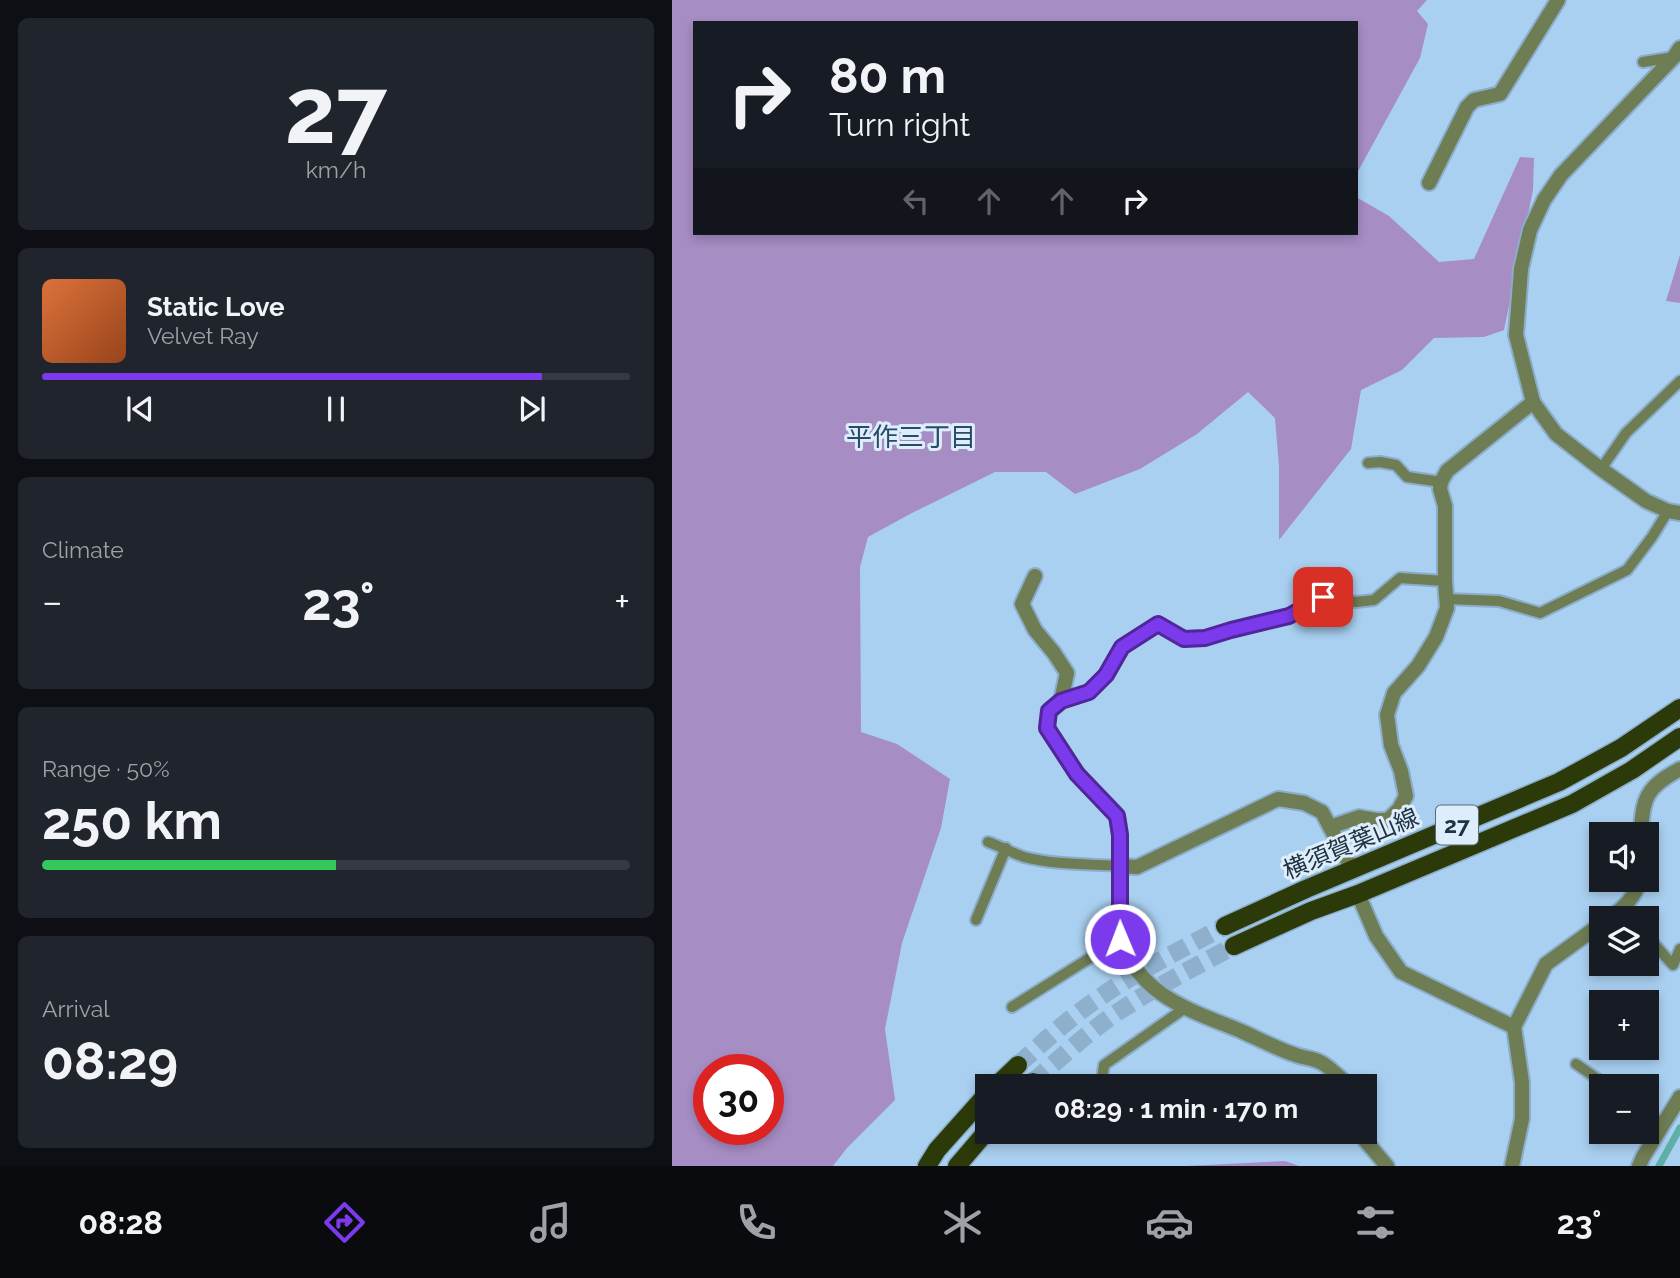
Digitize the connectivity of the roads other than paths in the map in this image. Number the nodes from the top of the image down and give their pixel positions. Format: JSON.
{"nodes":[{"id":1,"x":1558,"y":0,"type":"edge"},
{"id":2,"x":1677,"y":52,"type":"edge"},
{"id":3,"x":1643,"y":62,"type":"dead end"},
{"id":4,"x":1429,"y":183,"type":"dead end"},
{"id":5,"x":1680,"y":381,"type":"edge"},
{"id":6,"x":1533,"y":402,"type":"junction"},
{"id":7,"x":1368,"y":463,"type":"dead end"},
{"id":8,"x":1601,"y":470,"type":"junction"},
{"id":9,"x":1441,"y":482,"type":"junction"},
{"id":10,"x":1674,"y":512,"type":"edge"},
{"id":11,"x":1035,"y":576,"type":"dead end"},
{"id":12,"x":1445,"y":581,"type":"junction"},
{"id":13,"x":1446,"y":600,"type":"junction"},
{"id":14,"x":1061,"y":701,"type":"junction"},
{"id":15,"x":1680,"y":708,"type":"edge"},
{"id":16,"x":1680,"y":737,"type":"edge"},
{"id":17,"x":1680,"y":769,"type":"edge"},
{"id":18,"x":1642,"y":822,"type":"edge"},
{"id":19,"x":1330,"y":827,"type":"junction"},
{"id":20,"x":988,"y":842,"type":"dead end"},
{"id":21,"x":1006,"y":848,"type":"junction"},
{"id":22,"x":1120,"y":866,"type":"junction"},
{"id":23,"x":1352,"y":869,"type":"junction"},
{"id":24,"x":1358,"y":894,"type":"junction"},
{"id":25,"x":976,"y":919,"type":"dead end"},
{"id":26,"x":1225,"y":926,"type":"tunnel mouth"},
{"id":27,"x":1589,"y":933,"type":"edge"},
{"id":28,"x":1120,"y":939,"type":"junction"},
{"id":29,"x":1234,"y":946,"type":"tunnel mouth"},
{"id":30,"x":1659,"y":949,"type":"edge"},
{"id":31,"x":1680,"y":949,"type":"edge"},
{"id":32,"x":1012,"y":1007,"type":"dead end"},
{"id":33,"x":1185,"y":1008,"type":"junction"},
{"id":34,"x":1514,"y":1027,"type":"junction"},
{"id":35,"x":1017,"y":1065,"type":"tunnel mouth"},
{"id":36,"x":1576,"y":1065,"type":"dead end"},
{"id":37,"x":1008,"y":1074,"type":"edge"},
{"id":38,"x":1103,"y":1074,"type":"edge"},
{"id":39,"x":1335,"y":1074,"type":"edge"},
{"id":40,"x":1590,"y":1074,"type":"edge"},
{"id":41,"x":1680,"y":1097,"type":"edge"},
{"id":42,"x":975,"y":1107,"type":"edge"},
{"id":43,"x":1659,"y":1121,"type":"edge"},
{"id":44,"x":1663,"y":1124,"type":"junction"},
{"id":45,"x":976,"y":1144,"type":"edge"},
{"id":46,"x":1368,"y":1144,"type":"edge"},
{"id":47,"x":927,"y":1166,"type":"edge"},
{"id":48,"x":957,"y":1166,"type":"edge"},
{"id":49,"x":1387,"y":1166,"type":"edge"},
{"id":50,"x":1512,"y":1166,"type":"edge"},
{"id":51,"x":1639,"y":1166,"type":"edge"}],
"edges":[{"from":1,"to":4,"type":"street"},
{"from":2,"to":3,"type":"lane"},
{"from":2,"to":6,"type":"street"},
{"from":5,"to":8,"type":"lane"},
{"from":6,"to":8,"type":"street"},
{"from":6,"to":9,"type":"street"},
{"from":7,"to":9,"type":"lane"},
{"from":8,"to":10,"type":"street"},
{"from":9,"to":12,"type":"street"},
{"from":10,"to":13,"type":"lane"},
{"from":11,"to":14,"type":"street"},
{"from":12,"to":13,"type":"street"},
{"from":12,"to":14,"type":"lane"},
{"from":13,"to":19,"type":"street"},
{"from":14,"to":22,"type":"street"},
{"from":15,"to":23,"type":"main road","name":"横須賀葉山線","number":"27"},
{"from":16,"to":24,"type":"main road","name":"横須賀葉山線","number":"27"},
{"from":17,"to":18,"type":"street"},
{"from":19,"to":22,"type":"street"},
{"from":19,"to":23,"type":"street"},
{"from":20,"to":21,"type":"lane"},
{"from":21,"to":22,"type":"lane"},
{"from":21,"to":25,"type":"lane"},
{"from":22,"to":28,"type":"street"},
{"from":23,"to":26,"type":"main road","name":"横須賀葉山線","number":"27"},
{"from":24,"to":29,"type":"main road","name":"横須賀葉山線","number":"27"},
{"from":24,"to":34,"type":"street"},
{"from":27,"to":34,"type":"street"},
{"from":28,"to":32,"type":"lane"},
{"from":28,"to":33,"type":"street"},
{"from":30,"to":31,"type":"lane"},
{"from":33,"to":38,"type":"lane"},
{"from":33,"to":39,"type":"street"},
{"from":34,"to":50,"type":"street"},
{"from":35,"to":37,"type":"main road"},
{"from":36,"to":40,"type":"lane"},
{"from":41,"to":44,"type":"street"},
{"from":42,"to":47,"type":"main road"},
{"from":43,"to":44,"type":"lane"},
{"from":44,"to":51,"type":"street"},
{"from":45,"to":48,"type":"main road"},
{"from":46,"to":49,"type":"street"}]}
